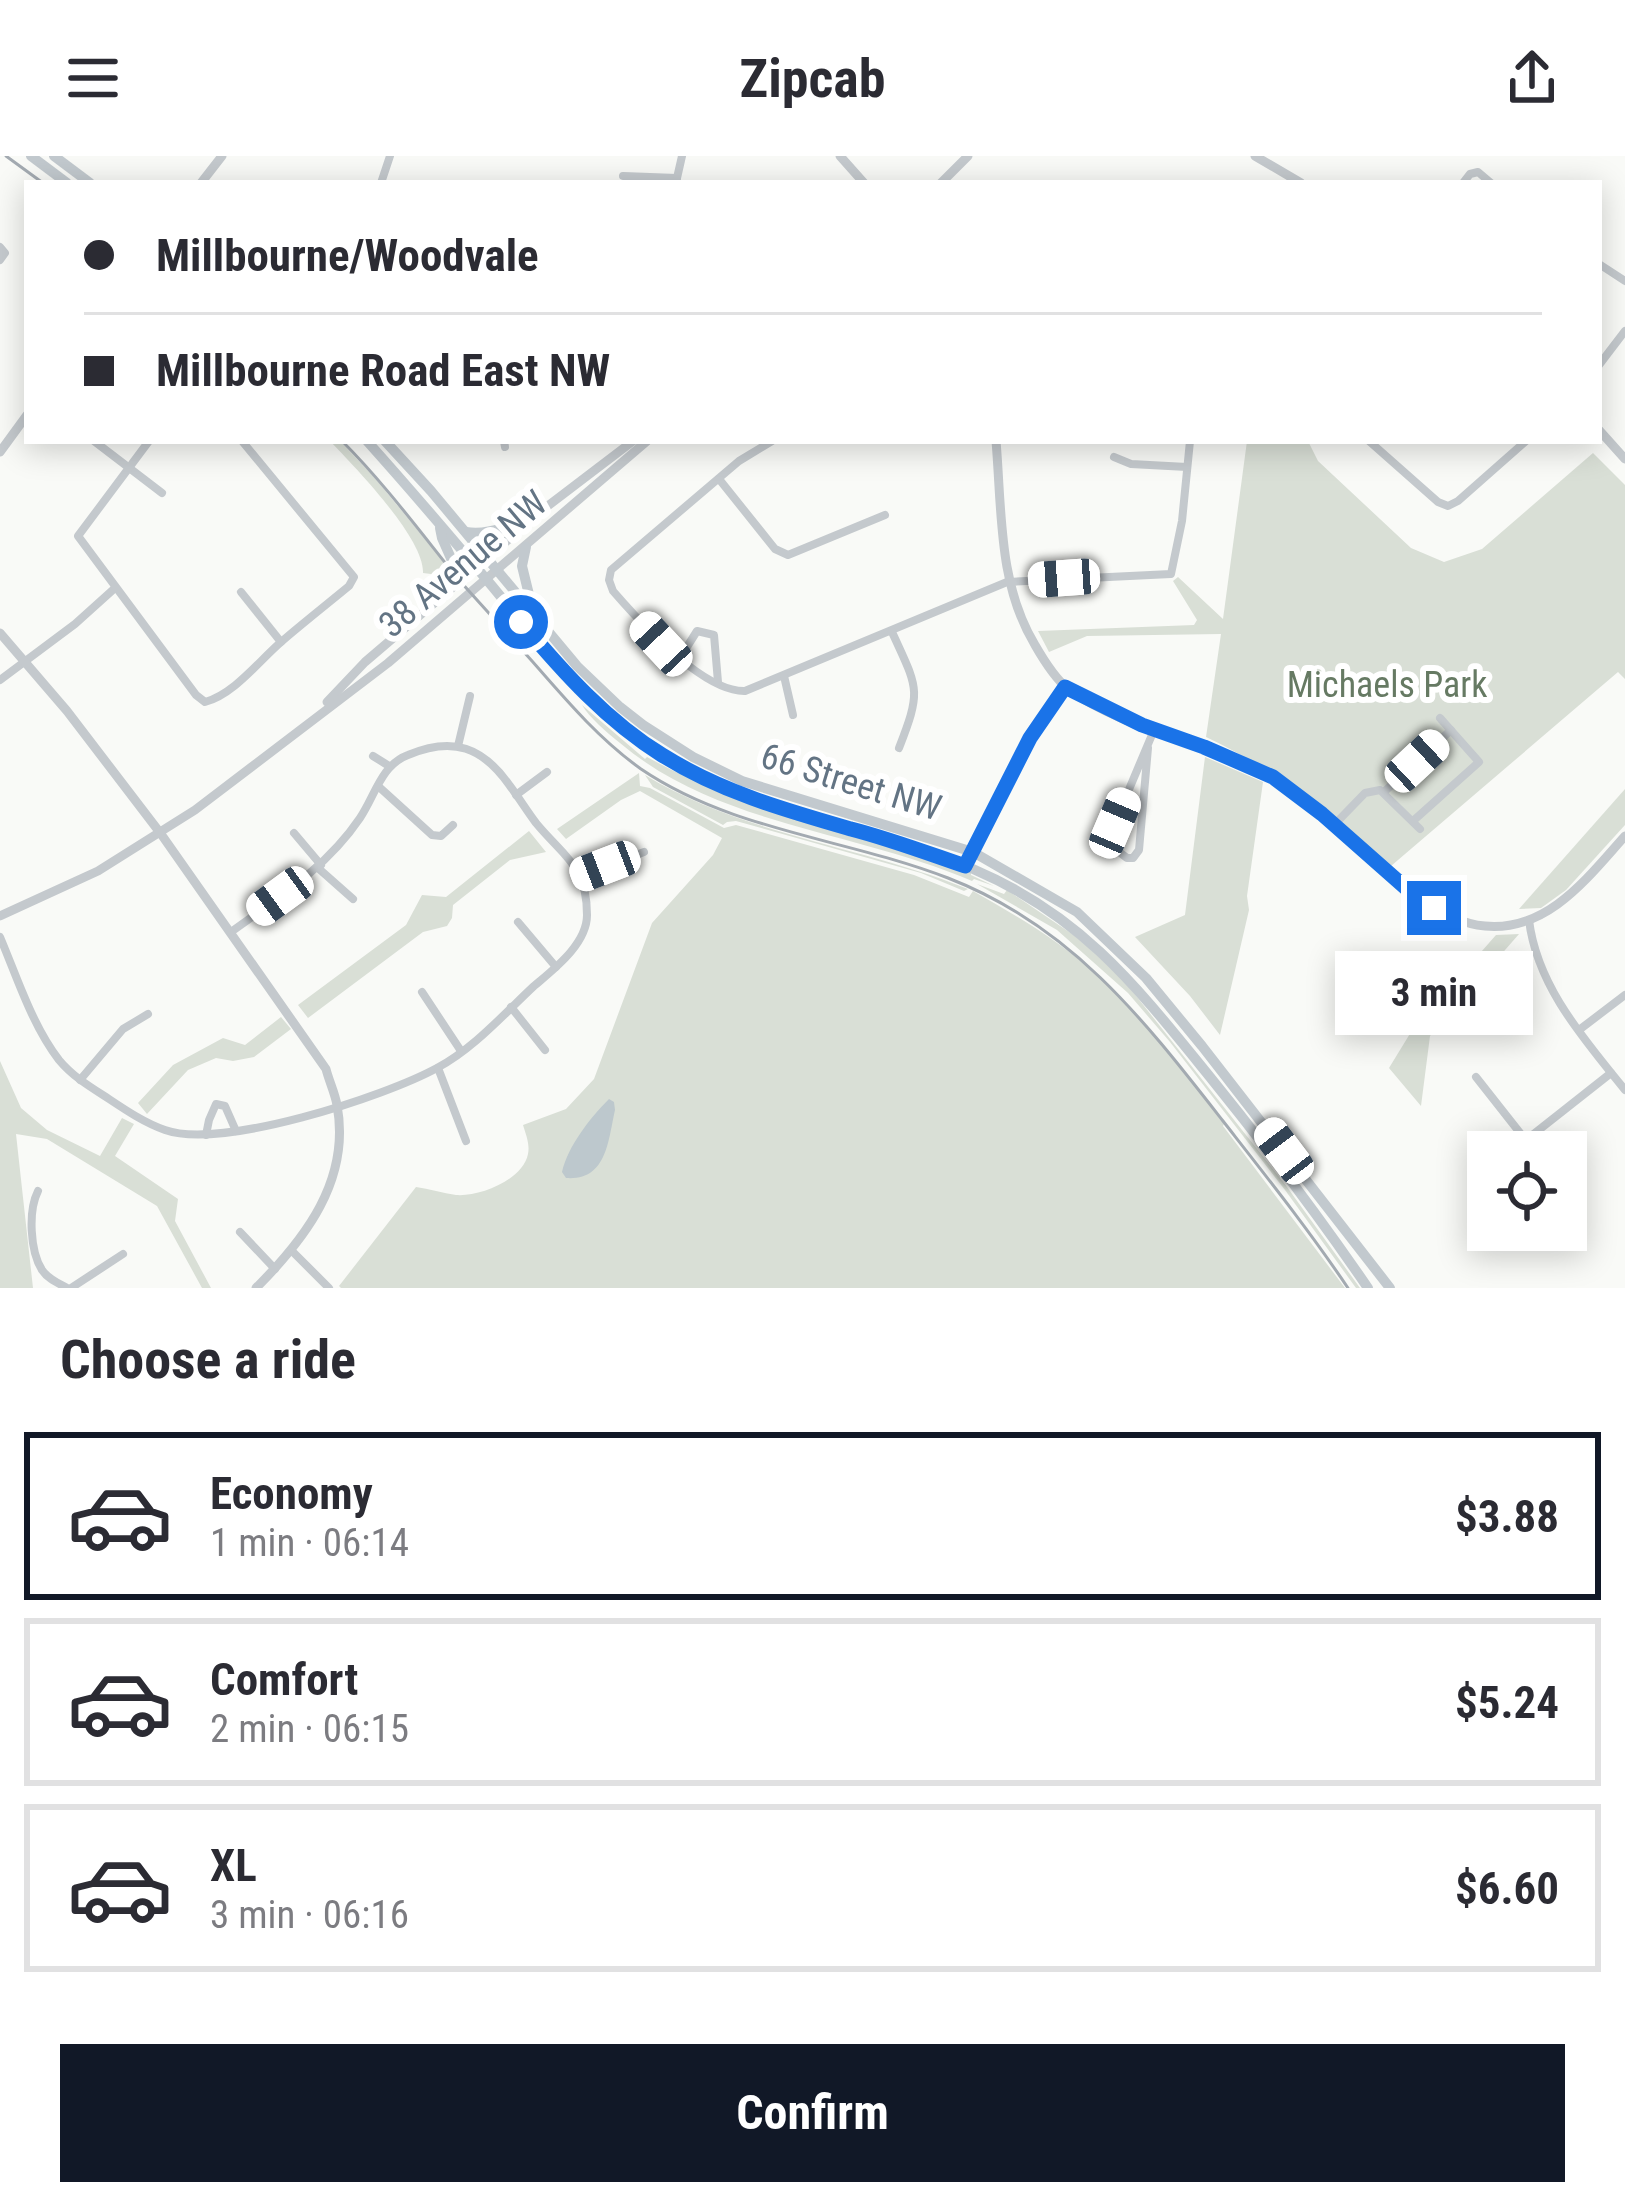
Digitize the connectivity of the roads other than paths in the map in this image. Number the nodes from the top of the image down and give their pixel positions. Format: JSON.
{"nodes":[{"id":1,"x":31,"y":156,"type":"edge"},
{"id":2,"x":54,"y":156,"type":"edge"},
{"id":3,"x":682,"y":156,"type":"edge"},
{"id":4,"x":840,"y":156,"type":"edge"},
{"id":5,"x":968,"y":156,"type":"edge"},
{"id":6,"x":1255,"y":156,"type":"edge"},
{"id":7,"x":623,"y":176,"type":"dead end"},
{"id":8,"x":63,"y":180,"type":"edge"},
{"id":9,"x":86,"y":180,"type":"edge"},
{"id":10,"x":677,"y":180,"type":"edge"},
{"id":11,"x":861,"y":180,"type":"edge"},
{"id":12,"x":944,"y":180,"type":"edge"},
{"id":13,"x":1296,"y":180,"type":"edge"},
{"id":14,"x":1625,"y":331,"type":"edge"},
{"id":15,"x":1602,"y":361,"type":"edge"},
{"id":16,"x":24,"y":419,"type":"edge"},
{"id":17,"x":1602,"y":433,"type":"edge"},
{"id":18,"x":98,"y":444,"type":"edge"},
{"id":19,"x":146,"y":444,"type":"edge"},
{"id":20,"x":244,"y":444,"type":"edge"},
{"id":21,"x":370,"y":444,"type":"edge"},
{"id":22,"x":388,"y":444,"type":"edge"},
{"id":23,"x":629,"y":444,"type":"edge"},
{"id":24,"x":644,"y":444,"type":"edge"},
{"id":25,"x":767,"y":444,"type":"edge"},
{"id":26,"x":996,"y":444,"type":"edge"},
{"id":27,"x":1190,"y":444,"type":"edge"},
{"id":28,"x":1372,"y":444,"type":"edge"},
{"id":29,"x":1519,"y":444,"type":"edge"},
{"id":30,"x":0,"y":452,"type":"edge"},
{"id":31,"x":1114,"y":458,"type":"dead end"},
{"id":32,"x":1625,"y":459,"type":"edge"},
{"id":33,"x":1186,"y":467,"type":"junction"},
{"id":34,"x":129,"y":468,"type":"junction"},
{"id":35,"x":719,"y":479,"type":"junction"},
{"id":36,"x":162,"y":493,"type":"dead end"},
{"id":37,"x":545,"y":508,"type":"junction"},
{"id":38,"x":885,"y":515,"type":"dead end"},
{"id":39,"x":440,"y":525,"type":"junction"},
{"id":40,"x":466,"y":532,"type":"junction"},
{"id":41,"x":526,"y":547,"type":"junction"},
{"id":42,"x":488,"y":557,"type":"junction"},
{"id":43,"x":476,"y":568,"type":"junction"},
{"id":44,"x":498,"y":570,"type":"junction"},
{"id":45,"x":486,"y":580,"type":"junction"},
{"id":46,"x":461,"y":581,"type":"junction"},
{"id":47,"x":1007,"y":582,"type":"junction"},
{"id":48,"x":116,"y":588,"type":"junction"},
{"id":49,"x":241,"y":592,"type":"dead end"},
{"id":50,"x":534,"y":614,"type":"junction"},
{"id":51,"x":892,"y":632,"type":"junction"},
{"id":52,"x":0,"y":633,"type":"edge"},
{"id":53,"x":281,"y":642,"type":"junction"},
{"id":54,"x":680,"y":658,"type":"junction"},
{"id":55,"x":27,"y":662,"type":"junction"},
{"id":56,"x":784,"y":676,"type":"junction"},
{"id":57,"x":0,"y":680,"type":"edge"},
{"id":58,"x":718,"y":683,"type":"junction"},
{"id":59,"x":1065,"y":687,"type":"junction"},
{"id":60,"x":470,"y":696,"type":"dead end"},
{"id":61,"x":793,"y":715,"type":"dead end"},
{"id":62,"x":1440,"y":718,"type":"dead end"},
{"id":63,"x":308,"y":722,"type":"junction"},
{"id":64,"x":1154,"y":730,"type":"junction"},
{"id":65,"x":1451,"y":730,"type":"junction"},
{"id":66,"x":458,"y":746,"type":"junction"},
{"id":67,"x":899,"y":748,"type":"dead end"},
{"id":68,"x":1148,"y":748,"type":"junction"},
{"id":69,"x":373,"y":756,"type":"dead end"},
{"id":70,"x":389,"y":766,"type":"junction"},
{"id":71,"x":547,"y":772,"type":"dead end"},
{"id":72,"x":378,"y":786,"type":"junction"},
{"id":73,"x":1384,"y":792,"type":"junction"},
{"id":74,"x":517,"y":795,"type":"junction"},
{"id":75,"x":453,"y":825,"type":"dead end"},
{"id":76,"x":1334,"y":825,"type":"junction"},
{"id":77,"x":294,"y":832,"type":"dead end"},
{"id":78,"x":161,"y":834,"type":"junction"},
{"id":79,"x":1625,"y":836,"type":"edge"},
{"id":80,"x":973,"y":851,"type":"junction"},
{"id":81,"x":644,"y":852,"type":"dead end"},
{"id":82,"x":965,"y":866,"type":"junction"},
{"id":83,"x":320,"y":867,"type":"junction"},
{"id":84,"x":580,"y":876,"type":"junction"},
{"id":85,"x":353,"y":899,"type":"dead end"},
{"id":86,"x":0,"y":916,"type":"edge"},
{"id":87,"x":1529,"y":920,"type":"junction"},
{"id":88,"x":518,"y":922,"type":"dead end"},
{"id":89,"x":231,"y":932,"type":"junction"},
{"id":90,"x":0,"y":937,"type":"edge"},
{"id":91,"x":556,"y":967,"type":"junction"},
{"id":92,"x":422,"y":992,"type":"dead end"},
{"id":93,"x":1625,"y":995,"type":"edge"},
{"id":94,"x":512,"y":1007,"type":"junction"},
{"id":95,"x":148,"y":1014,"type":"dead end"},
{"id":96,"x":1580,"y":1030,"type":"junction"},
{"id":97,"x":545,"y":1050,"type":"dead end"},
{"id":98,"x":461,"y":1051,"type":"junction"},
{"id":99,"x":438,"y":1068,"type":"junction"},
{"id":100,"x":1611,"y":1073,"type":"junction"},
{"id":101,"x":1476,"y":1077,"type":"dead end"},
{"id":102,"x":80,"y":1080,"type":"junction"},
{"id":103,"x":1625,"y":1090,"type":"edge"},
{"id":104,"x":337,"y":1106,"type":"junction"},
{"id":105,"x":236,"y":1131,"type":"junction"},
{"id":106,"x":1519,"y":1131,"type":"edge"},
{"id":107,"x":1537,"y":1131,"type":"edge"},
{"id":108,"x":206,"y":1135,"type":"junction"},
{"id":109,"x":466,"y":1141,"type":"dead end"},
{"id":110,"x":38,"y":1191,"type":"dead end"},
{"id":111,"x":240,"y":1232,"type":"dead end"},
{"id":112,"x":292,"y":1251,"type":"junction"},
{"id":113,"x":123,"y":1254,"type":"dead end"},
{"id":114,"x":275,"y":1269,"type":"junction"},
{"id":115,"x":69,"y":1288,"type":"edge"},
{"id":116,"x":256,"y":1288,"type":"edge"},
{"id":117,"x":329,"y":1288,"type":"edge"},
{"id":118,"x":1368,"y":1288,"type":"edge"},
{"id":119,"x":1390,"y":1288,"type":"edge"}],
"edges":[{"from":1,"to":8,"type":"main road"},
{"from":2,"to":9,"type":"main road"},
{"from":3,"to":10,"type":"street"},
{"from":4,"to":11,"type":"street"},
{"from":5,"to":12,"type":"street"},
{"from":6,"to":13,"type":"street"},
{"from":7,"to":10,"type":"street"},
{"from":14,"to":15,"type":"street"},
{"from":16,"to":30,"type":"street"},
{"from":17,"to":32,"type":"street"},
{"from":18,"to":34,"type":"street"},
{"from":19,"to":34,"type":"street"},
{"from":20,"to":53,"type":"street"},
{"from":21,"to":39,"type":"main road","name":"66 Street NW"},
{"from":22,"to":40,"type":"main road","name":"66 Street NW"},
{"from":23,"to":37,"type":"street","name":"38 Avenue NW"},
{"from":24,"to":41,"type":"street","name":"38 Avenue NW"},
{"from":25,"to":35,"type":"street"},
{"from":26,"to":47,"type":"street"},
{"from":27,"to":33,"type":"street"},
{"from":28,"to":29,"type":"street"},
{"from":31,"to":33,"type":"street"},
{"from":33,"to":47,"type":"street"},
{"from":34,"to":36,"type":"street"},
{"from":34,"to":48,"type":"street"},
{"from":35,"to":38,"type":"street"},
{"from":35,"to":54,"type":"street"},
{"from":37,"to":40,"type":"main road"},
{"from":37,"to":42,"type":"street","name":"38 Avenue NW"},
{"from":39,"to":43,"type":"main road","name":"66 Street NW"},
{"from":39,"to":46,"type":"main road"},
{"from":40,"to":42,"type":"main road","name":"66 Street NW"},
{"from":41,"to":44,"type":"street","name":"38 Avenue NW"},
{"from":41,"to":50,"type":"main road"},
{"from":42,"to":43,"type":"street","name":"38 Avenue NW"},
{"from":42,"to":44,"type":"main road","name":"66 Street NW"},
{"from":43,"to":45,"type":"main road","name":"66 Street NW"},
{"from":43,"to":46,"type":"street","name":"38 Avenue NW"},
{"from":44,"to":45,"type":"street","name":"38 Avenue NW"},
{"from":44,"to":50,"type":"main road","name":"66 Street NW"},
{"from":45,"to":63,"type":"street","name":"38 Avenue NW"},
{"from":45,"to":82,"type":"main road","name":"66 Street NW"},
{"from":46,"to":63,"type":"street","name":"38 Avenue NW"},
{"from":47,"to":51,"type":"street"},
{"from":47,"to":59,"type":"street"},
{"from":48,"to":53,"type":"street"},
{"from":48,"to":55,"type":"street"},
{"from":49,"to":53,"type":"street"},
{"from":50,"to":80,"type":"main road","name":"66 Street NW"},
{"from":51,"to":56,"type":"street"},
{"from":51,"to":67,"type":"street"},
{"from":52,"to":55,"type":"street"},
{"from":54,"to":58,"type":"street"},
{"from":54,"to":58,"type":"street"},
{"from":55,"to":57,"type":"street"},
{"from":55,"to":78,"type":"street"},
{"from":56,"to":58,"type":"street"},
{"from":56,"to":61,"type":"street"},
{"from":59,"to":64,"type":"street"},
{"from":59,"to":80,"type":"street"},
{"from":60,"to":66,"type":"street"},
{"from":62,"to":65,"type":"street"},
{"from":63,"to":78,"type":"street","name":"38 Avenue NW"},
{"from":64,"to":68,"type":"street"},
{"from":64,"to":76,"type":"street"},
{"from":65,"to":73,"type":"street"},
{"from":65,"to":73,"type":"street"},
{"from":66,"to":70,"type":"street"},
{"from":66,"to":74,"type":"street"},
{"from":68,"to":68,"type":"street"},
{"from":69,"to":70,"type":"street"},
{"from":70,"to":72,"type":"street"},
{"from":71,"to":74,"type":"street"},
{"from":72,"to":75,"type":"street"},
{"from":72,"to":83,"type":"street"},
{"from":73,"to":76,"type":"street"},
{"from":74,"to":84,"type":"street"},
{"from":76,"to":87,"type":"street"},
{"from":77,"to":83,"type":"street"},
{"from":78,"to":86,"type":"street","name":"38 Avenue NW"},
{"from":78,"to":89,"type":"street"},
{"from":79,"to":87,"type":"street"},
{"from":80,"to":82,"type":"street"},
{"from":80,"to":119,"type":"main road","name":"66 Street NW"},
{"from":81,"to":84,"type":"street"},
{"from":82,"to":118,"type":"main road","name":"66 Street NW"},
{"from":83,"to":85,"type":"street"},
{"from":83,"to":89,"type":"street"},
{"from":84,"to":91,"type":"street"},
{"from":87,"to":96,"type":"street"},
{"from":88,"to":91,"type":"street"},
{"from":89,"to":104,"type":"street"},
{"from":90,"to":102,"type":"street"},
{"from":91,"to":94,"type":"street"},
{"from":92,"to":98,"type":"street"},
{"from":93,"to":96,"type":"street"},
{"from":94,"to":97,"type":"street"},
{"from":94,"to":98,"type":"street"},
{"from":95,"to":102,"type":"street"},
{"from":96,"to":100,"type":"street"},
{"from":98,"to":99,"type":"street"},
{"from":99,"to":104,"type":"street"},
{"from":99,"to":109,"type":"street"},
{"from":100,"to":103,"type":"street"},
{"from":100,"to":107,"type":"street"},
{"from":101,"to":106,"type":"street"},
{"from":102,"to":108,"type":"street"},
{"from":104,"to":105,"type":"street"},
{"from":104,"to":112,"type":"street"},
{"from":105,"to":108,"type":"street"},
{"from":105,"to":108,"type":"street"},
{"from":110,"to":115,"type":"street"},
{"from":111,"to":114,"type":"street"},
{"from":112,"to":114,"type":"street"},
{"from":112,"to":117,"type":"street"},
{"from":113,"to":115,"type":"street"},
{"from":114,"to":116,"type":"street"}]}
